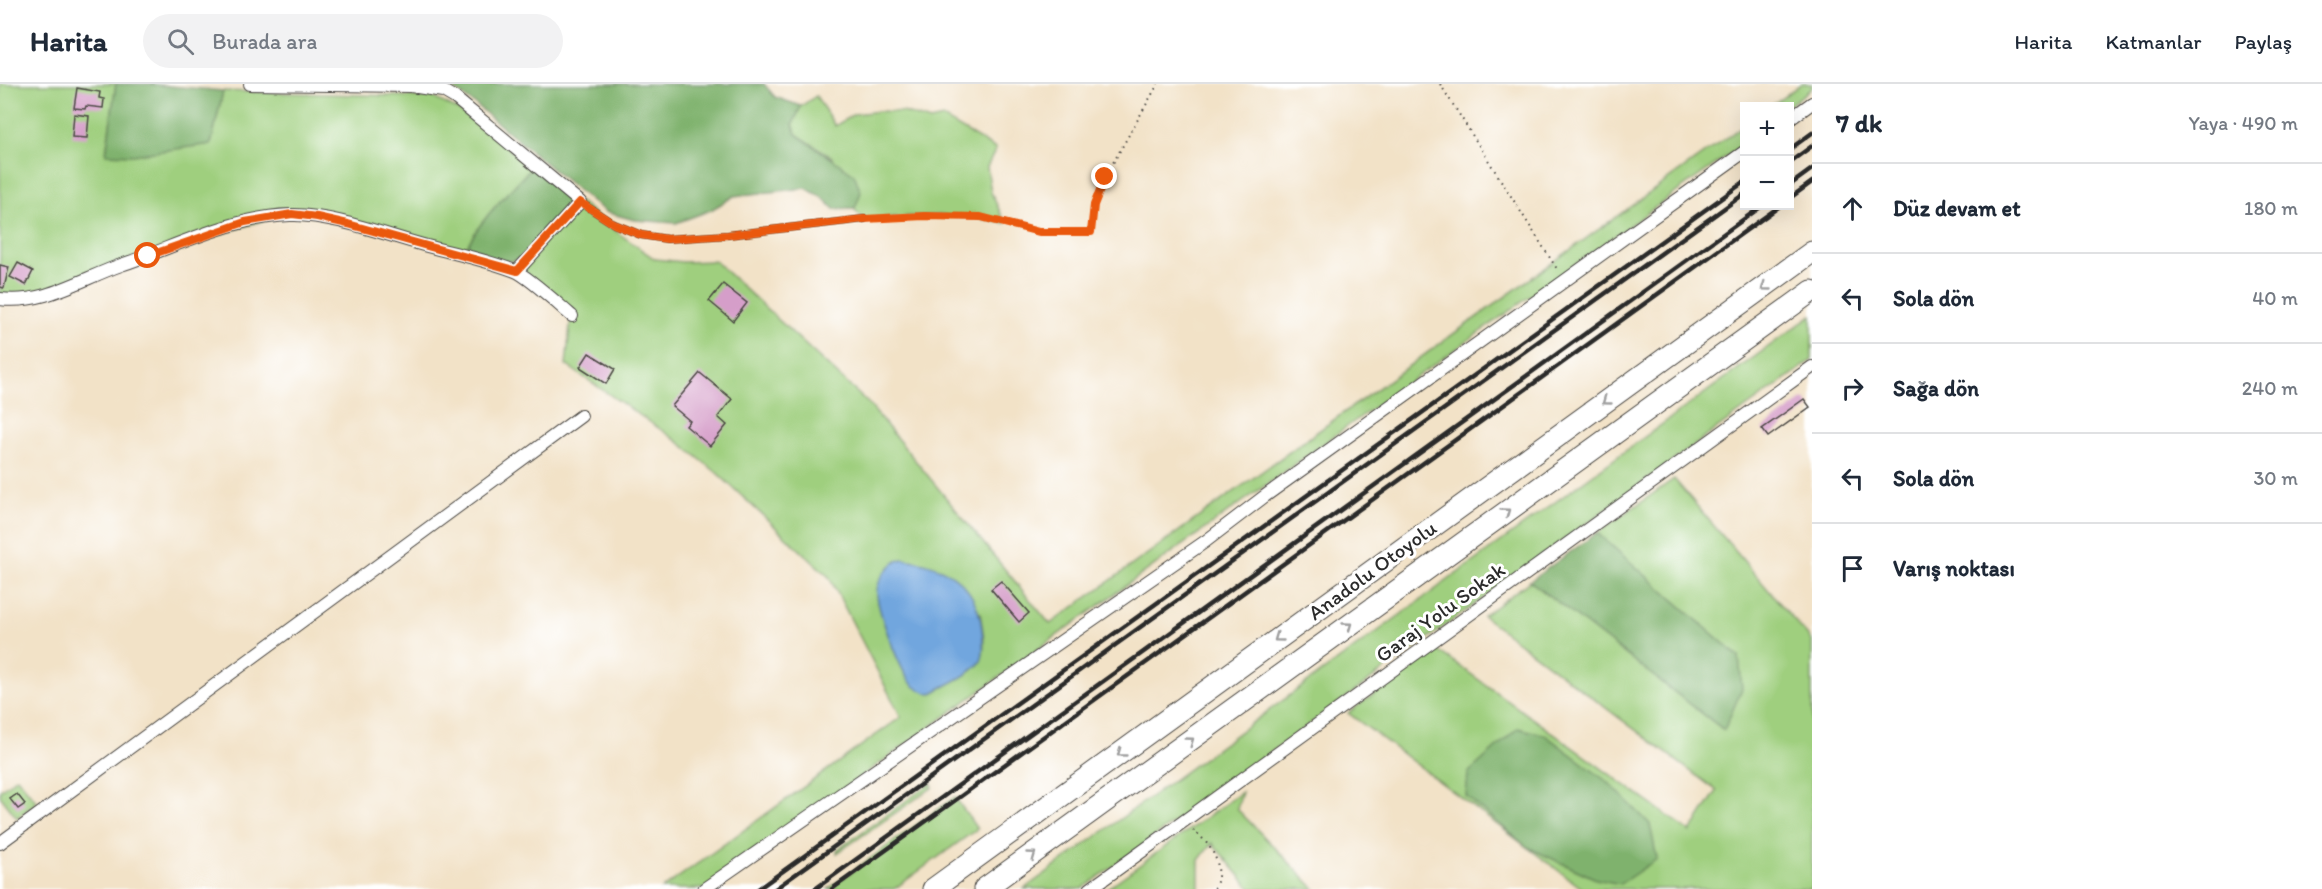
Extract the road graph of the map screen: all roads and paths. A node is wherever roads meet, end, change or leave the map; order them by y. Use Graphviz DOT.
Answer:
graph roads {
  1 [pos="250,84"];
  2 [pos="1158,84"];
  3 [pos="1440,84"];
  4 [pos="1812,103"];
  5 [pos="1794,116"];
  6 [pos="1740,155"];
  7 [pos="580,202"];
  8 [pos="864,219"];
  9 [pos="1812,252"];
  10 [pos="1553,262"];
  11 [pos="517,271"];
  12 [pos="1812,291"];
  13 [pos="0,299"];
  14 [pos="572,316"];
  15 [pos="1812,367"];
  16 [pos="581,416"];
  17 [pos="1183,822"];
  18 [pos="0,843"];
  19 [pos="704,889"];
  20 [pos="933,889"];
  21 [pos="984,889"];
  22 [pos="1090,889"];
  23 [pos="1214,889"];
  1 -- 7 [label="street"];
  2 -- 8 [label="path"];
  3 -- 10 [label="path"];
  4 -- 5 [label="street"];
  6 -- 19 [label="street"];
  7 -- 8 [label="lane"];
  7 -- 11 [label="street"];
  9 -- 20 [label="highway, Anadolu Otoyolu, one-way"];
  11 -- 13 [label="street"];
  11 -- 14 [label="street"];
  21 -- 12 [label="highway, Anadolu Otoyolu, one-way"];
  15 -- 17 [label="street, Garaj Yolu Sokak"];
  16 -- 18 [label="street"];
  17 -- 22 [label="street, Garaj Yolu Sokak"];
  17 -- 23 [label="path"];
}
